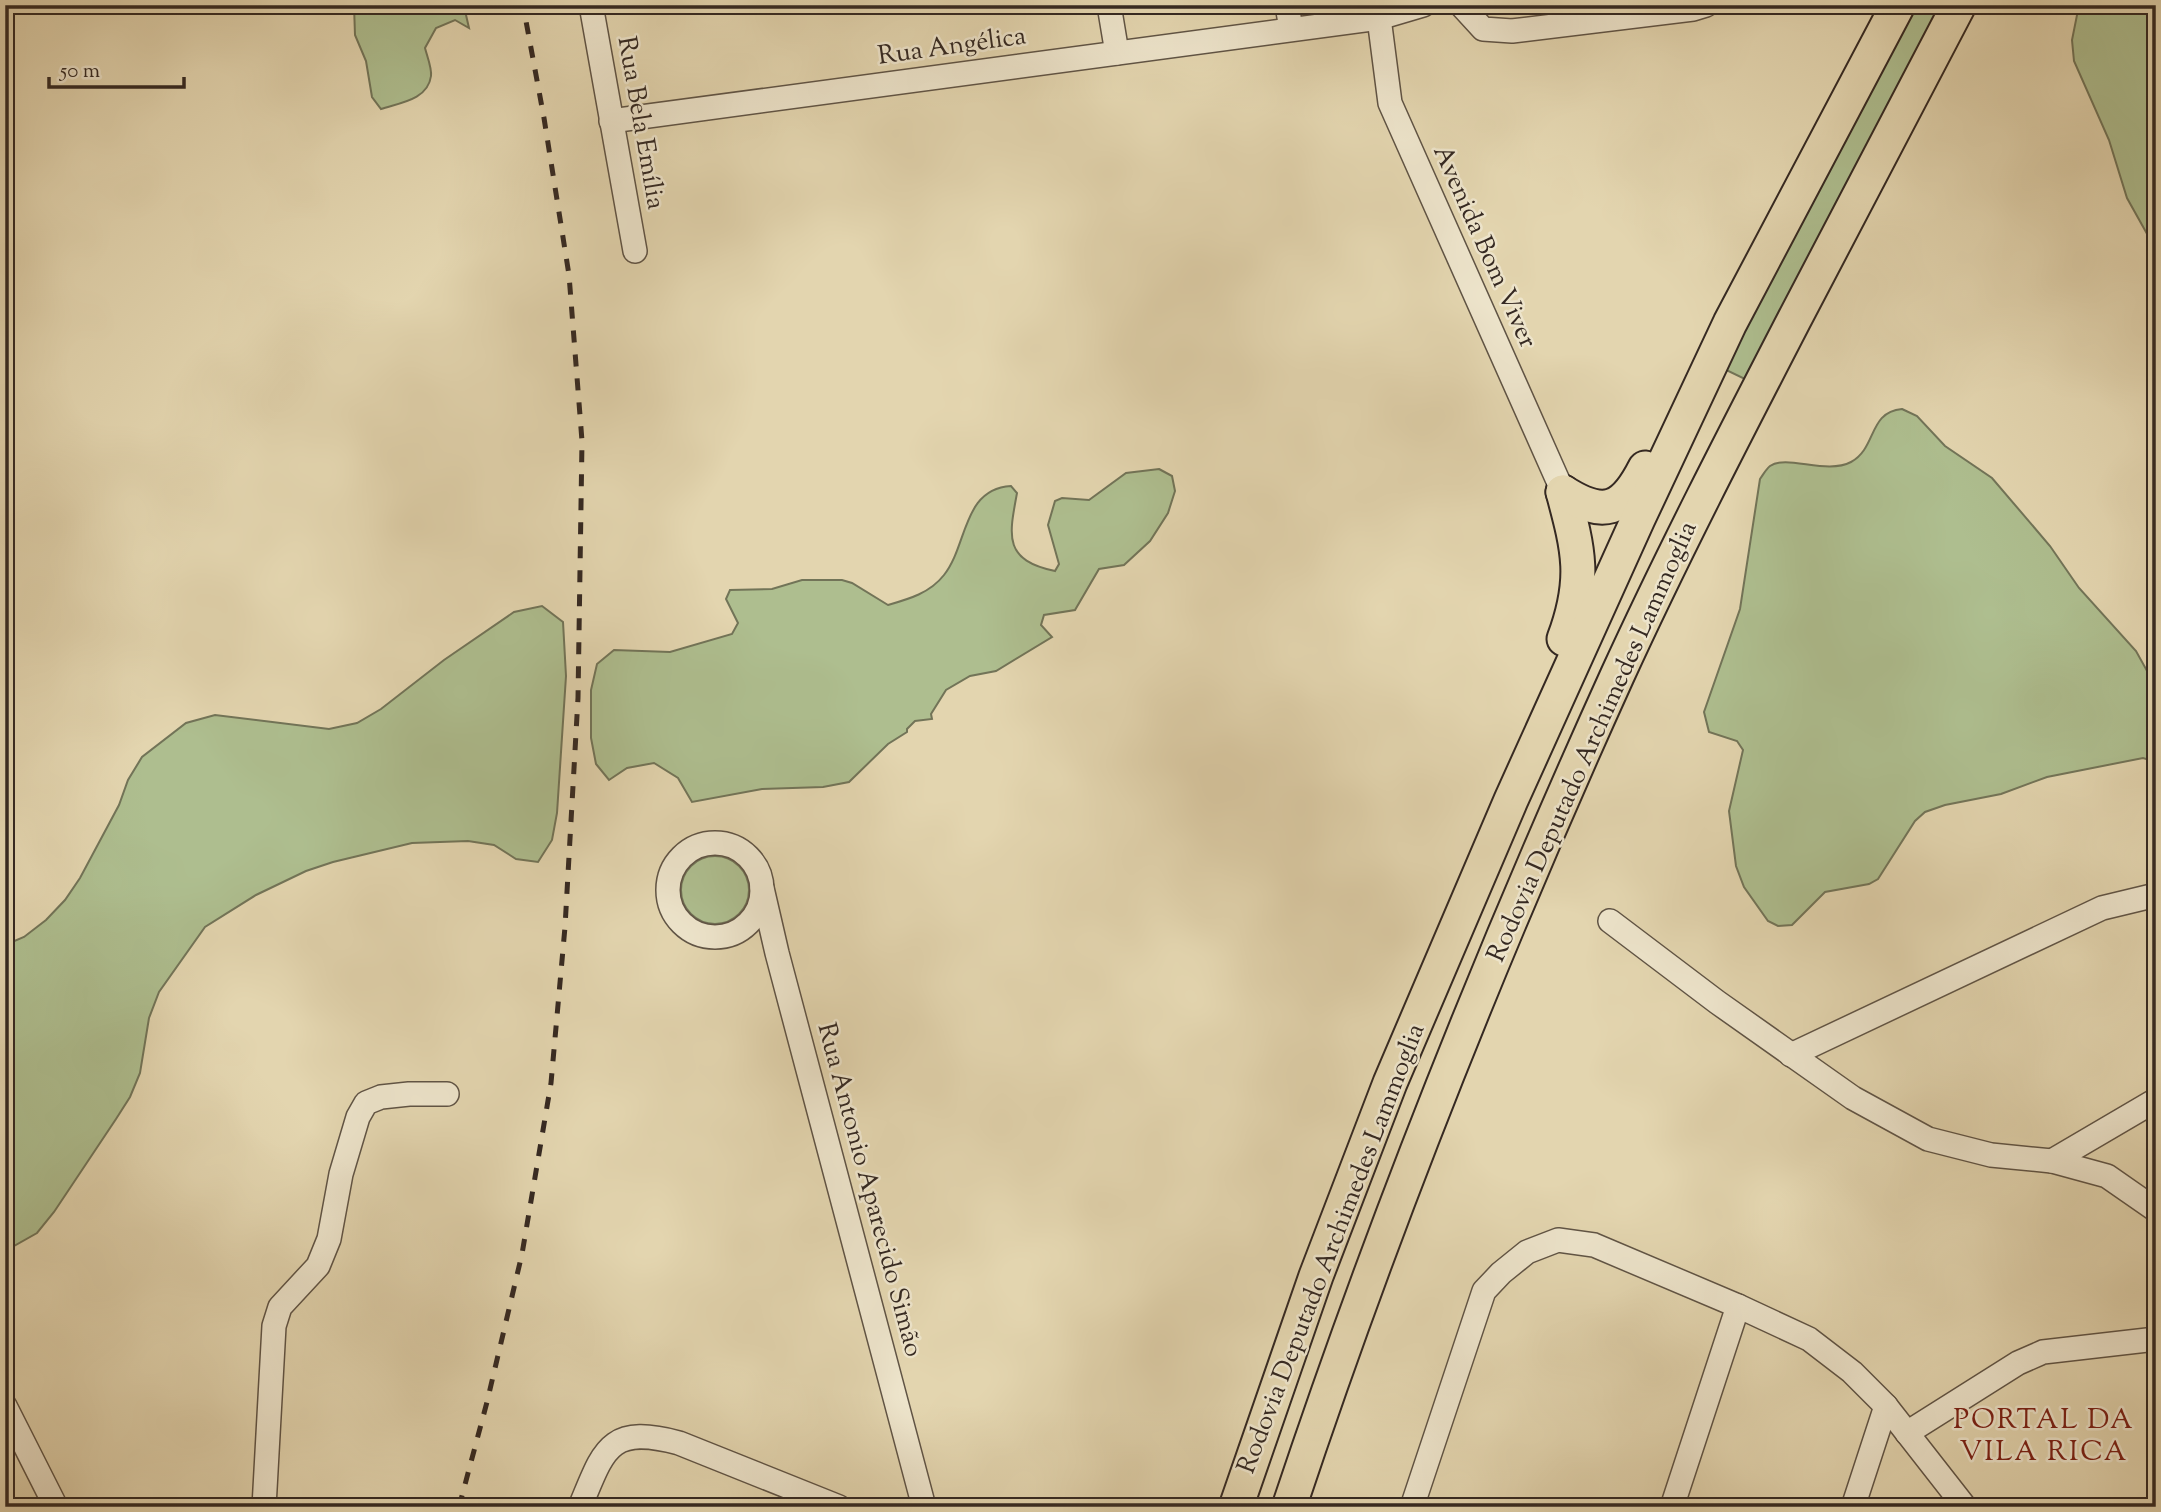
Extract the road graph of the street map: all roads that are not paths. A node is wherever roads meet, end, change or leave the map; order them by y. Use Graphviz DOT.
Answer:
graph roads {
  1 [pos="591,5"];
  2 [pos="1109,5"];
  3 [pos="1287,5"];
  4 [pos="1423,5"];
  5 [pos="1461,5"];
  6 [pos="1706,5"];
  7 [pos="1898,5"];
  8 [pos="1959,5"];
  9 [pos="1380,18"];
  10 [pos="1291,29"];
  11 [pos="1117,53"];
  12 [pos="611,121"];
  13 [pos="635,251"];
  14 [pos="1730,323"];
  15 [pos="1563,492"];
  16 [pos="1511,800"];
  17 [pos="762,888"];
  18 [pos="2156,895"];
  19 [pos="1610,921"];
  20 [pos="743,927"];
  21 [pos="777,953"];
  22 [pos="1791,1055"];
  23 [pos="447,1094"];
  24 [pos="2156,1100"];
  25 [pos="2052,1161"];
  26 [pos="2156,1210"];
  27 [pos="1738,1306"];
  28 [pos="2156,1339"];
  29 [pos="5,1406"];
  30 [pos="1886,1406"];
  31 [pos="1907,1433"];
  32 [pos="56,1507"];
  33 [pos="264,1507"];
  34 [pos="580,1507"];
  35 [pos="839,1507"];
  36 [pos="924,1507"];
  37 [pos="1236,1507"];
  38 [pos="1289,1507"];
  39 [pos="1412,1507"];
  40 [pos="1672,1507"];
  41 [pos="1853,1507"];
  42 [pos="1965,1507"];
  1 -- 12 [label="street, Rua Bela Emília"];
  2 -- 11 [label="street"];
  3 -- 10 [label="street"];
  4 -- 9 [label="street, Rua Angélica"];
  5 -- 6 [label="street"];
  7 -- 14 [label="highway, Rodovia Deputado Archimedes Lammoglia"];
  8 -- 38 [label="highway, Rodovia Deputado Archimedes Lammoglia"];
  9 -- 10 [label="street, Rua Angélica"];
  9 -- 15 [label="street, Avenida Bom Viver"];
  10 -- 11 [label="street, Rua Angélica"];
  11 -- 12 [label="street, Rua Angélica"];
  12 -- 13 [label="street, Rua Bela Emília"];
  14 -- 15 [label="highway"];
  14 -- 16 [label="highway, Rodovia Deputado Archimedes Lammoglia"];
  15 -- 16 [label="highway"];
  16 -- 37 [label="highway, Rodovia Deputado Archimedes Lammoglia"];
  17 -- 20 [label="street"];
  17 -- 20 [label="street, Rua Antonio Aparecido Simão"];
  17 -- 21 [label="street, Rua Antonio Aparecido Simão"];
  18 -- 22 [label="street"];
  19 -- 22 [label="street"];
  20 -- 21 [label="street"];
  21 -- 36 [label="street, Rua Antonio Aparecido Simão"];
  22 -- 25 [label="street"];
  23 -- 33 [label="street"];
  24 -- 25 [label="street"];
  25 -- 26 [label="street"];
  27 -- 30 [label="street"];
  27 -- 39 [label="street"];
  27 -- 40 [label="street"];
  28 -- 31 [label="street"];
  29 -- 32 [label="street"];
  30 -- 31 [label="street"];
  30 -- 41 [label="street"];
  31 -- 42 [label="street"];
  34 -- 35 [label="street"];
}
